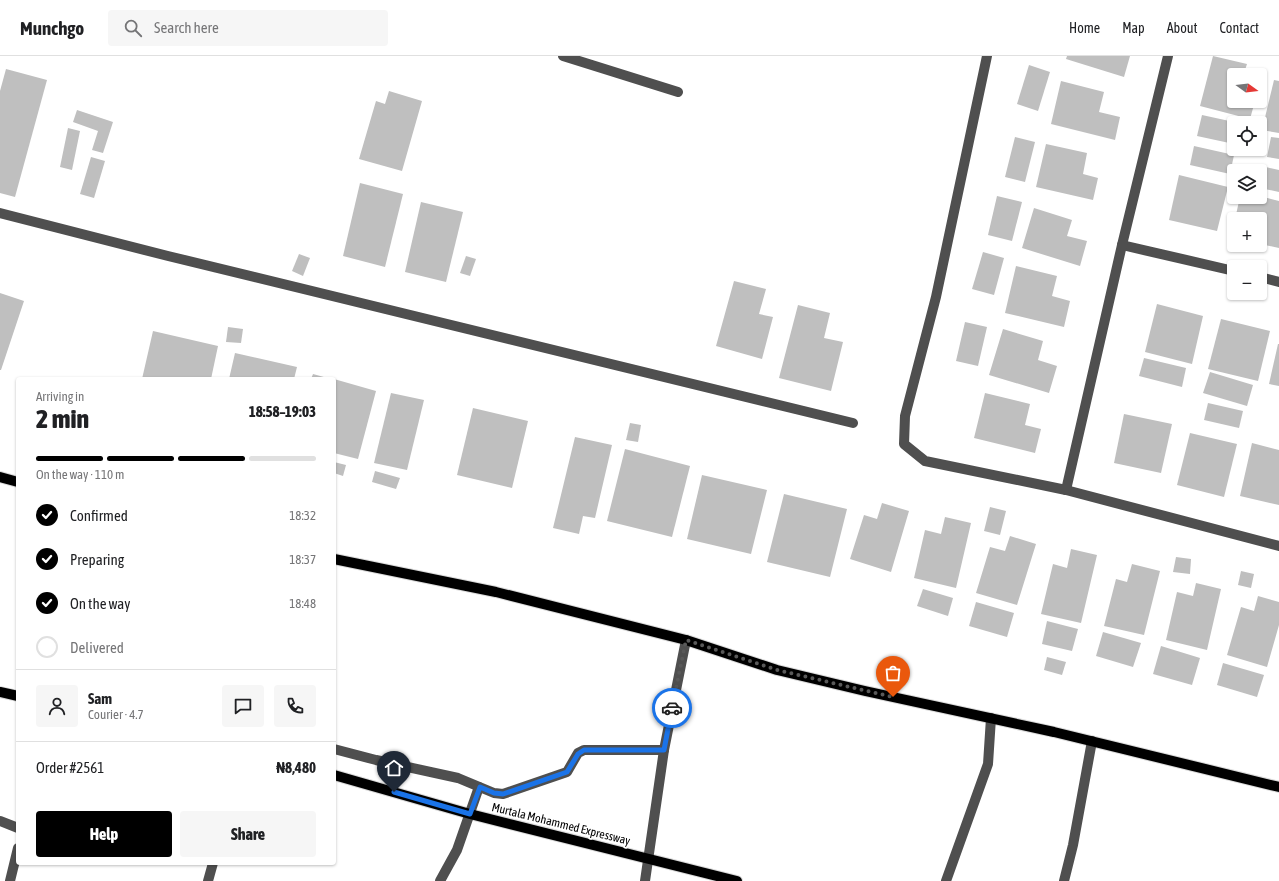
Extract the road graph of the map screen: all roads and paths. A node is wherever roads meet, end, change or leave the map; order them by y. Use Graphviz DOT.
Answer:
graph roads {
  1 [pos="563,56"];
  2 [pos="987,56"];
  3 [pos="1168,56"];
  4 [pos="583,59"];
  5 [pos="678,92"];
  6 [pos="0,213"];
  7 [pos="1122,245"];
  8 [pos="1227,269"];
  9 [pos="1267,279"];
  10 [pos="1279,282"];
  11 [pos="853,423"];
  12 [pos="0,477"];
  13 [pos="16,481"];
  14 [pos="1066,490"];
  15 [pos="1279,546"];
  16 [pos="336,558"];
  17 [pos="686,640"];
  18 [pos="0,692"];
  19 [pos="16,696"];
  20 [pos="990,718"];
  21 [pos="1092,741"];
  22 [pos="336,750"];
  23 [pos="664,750"];
  24 [pos="336,776"];
  25 [pos="480,787"];
  26 [pos="1279,787"];
  27 [pos="470,814"];
  28 [pos="0,822"];
  29 [pos="16,827"];
  30 [pos="16,856"];
  31 [pos="649,859"];
  32 [pos="212,865"];
  33 [pos="10,881"];
  34 [pos="208,881"];
  35 [pos="440,881"];
  36 [pos="645,881"];
  37 [pos="737,881"];
  38 [pos="946,881"];
  39 [pos="1064,881"];
  1 -- 4 [label="street"];
  2 -- 14 [label="street"];
  3 -- 7 [label="street"];
  4 -- 5 [label="street"];
  6 -- 11 [label="street"];
  7 -- 8 [label="street"];
  7 -- 14 [label="street"];
  9 -- 10 [label="street"];
  12 -- 13 [label="main road"];
  14 -- 15 [label="street"];
  16 -- 17 [label="main road"];
  17 -- 20 [label="main road"];
  17 -- 23 [label="street"];
  18 -- 19 [label="main road"];
  20 -- 21 [label="main road"];
  20 -- 38 [label="street"];
  21 -- 26 [label="main road"];
  21 -- 39 [label="street"];
  22 -- 25 [label="street"];
  23 -- 25 [label="street"];
  23 -- 31 [label="street"];
  24 -- 27 [label="main road, Murtala Mohammed Expressway"];
  25 -- 27 [label="street"];
  27 -- 31 [label="main road, Murtala Mohammed Expressway"];
  27 -- 35 [label="street"];
  28 -- 29 [label="street"];
  30 -- 33 [label="street"];
  31 -- 36 [label="street"];
  31 -- 37 [label="main road, Murtala Mohammed Expressway"];
  32 -- 34 [label="street"];
}
